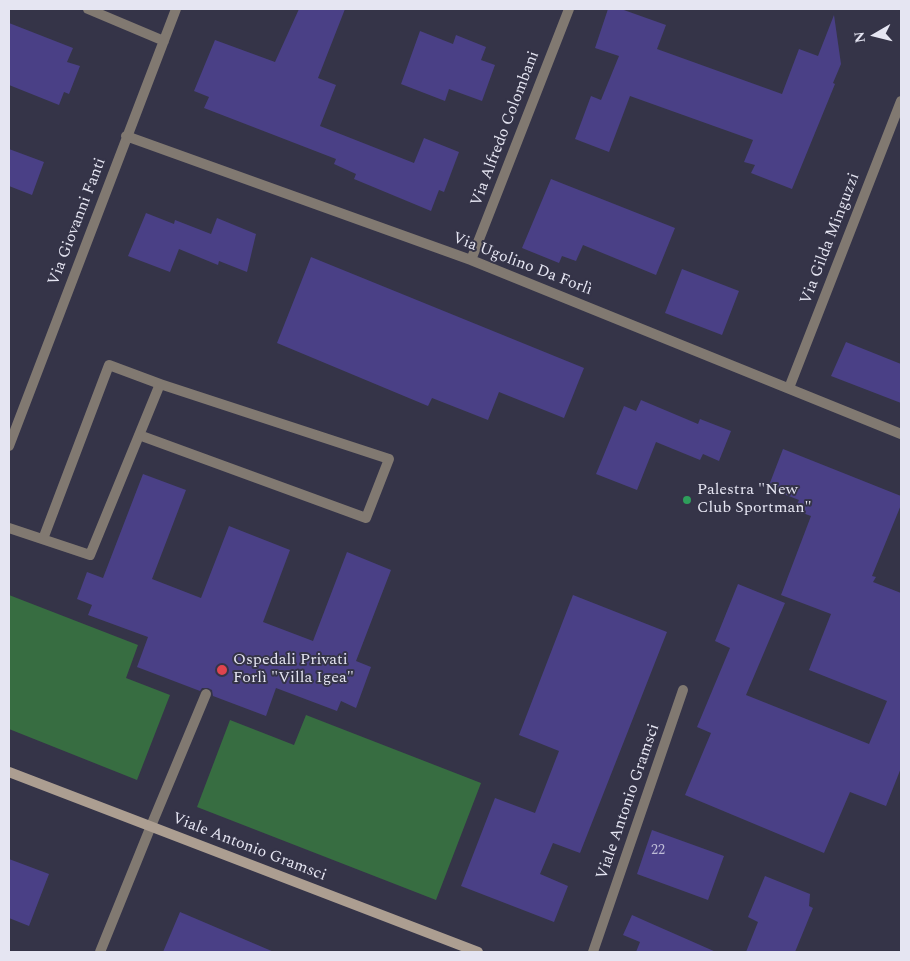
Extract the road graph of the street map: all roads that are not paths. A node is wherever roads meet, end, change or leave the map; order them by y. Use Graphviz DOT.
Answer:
graph roads {
  1 [pos="88,9"];
  2 [pos="176,9"];
  3 [pos="569,9"];
  4 [pos="164,41"];
  5 [pos="901,101"];
  6 [pos="126,136"];
  7 [pos="471,260"];
  8 [pos="160,384"];
  9 [pos="788,388"];
  10 [pos="901,434"];
  11 [pos="139,435"];
  12 [pos="9,446"];
  13 [pos="9,528"];
  14 [pos="43,539"];
  15 [pos="683,690"];
  16 [pos="206,694"];
  17 [pos="9,772"];
  18 [pos="151,826"];
  19 [pos="100,952"];
  20 [pos="478,952"];
  21 [pos="592,952"];
  1 -- 4 [label="street"];
  2 -- 4 [label="street, Via Giovanni Fanti"];
  3 -- 7 [label="street, Via Alfredo Colombani"];
  4 -- 6 [label="street, Via Giovanni Fanti"];
  5 -- 9 [label="street, Via Gilda Minguzzi"];
  6 -- 7 [label="street, Via Ugolino Da Forlì"];
  6 -- 12 [label="street, Via Giovanni Fanti"];
  7 -- 9 [label="street, Via Ugolino Da Forlì"];
  8 -- 11 [label="street"];
  8 -- 11 [label="street"];
  8 -- 14 [label="street"];
  9 -- 10 [label="street, Via Ugolino Da Forlì"];
  11 -- 14 [label="street"];
  13 -- 14 [label="street"];
  15 -- 21 [label="street, Viale Antonio Gramsci"];
  16 -- 18 [label="street"];
  17 -- 18 [label="main road, Viale Antonio Gramsci"];
  18 -- 19 [label="street"];
  18 -- 20 [label="main road, Viale Antonio Gramsci"];
}
